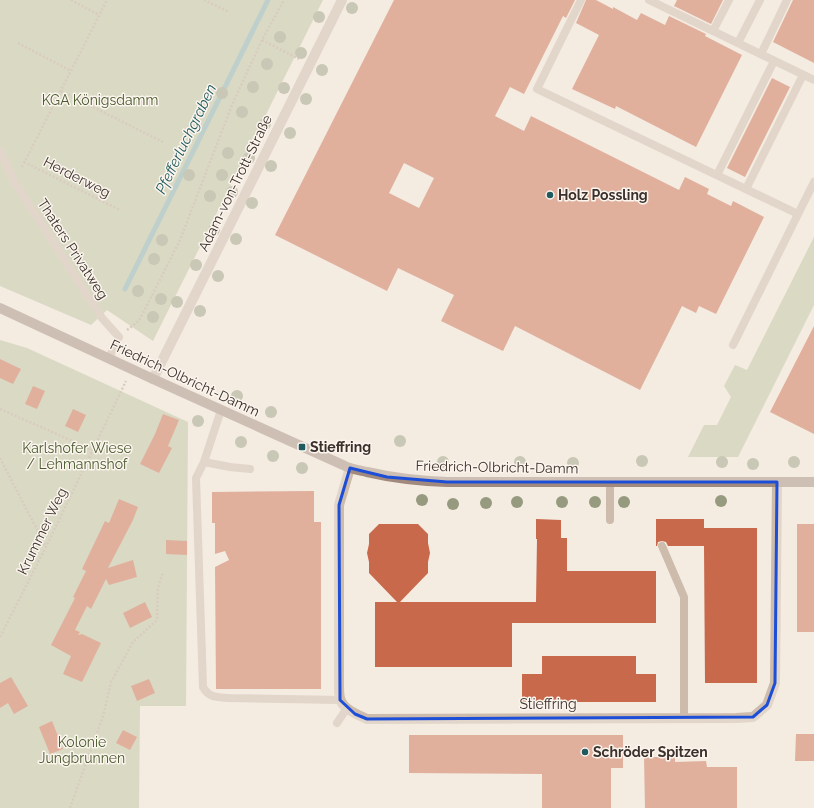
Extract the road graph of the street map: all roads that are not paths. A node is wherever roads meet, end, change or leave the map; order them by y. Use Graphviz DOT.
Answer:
graph roads {
  1 [pos="342,0"];
  2 [pos="581,0"];
  3 [pos="649,0"];
  4 [pos="729,0"];
  5 [pos="760,0"];
  6 [pos="787,0"];
  7 [pos="713,31"];
  8 [pos="738,43"];
  9 [pos="761,54"];
  10 [pos="774,61"];
  11 [pos="803,75"];
  12 [pos="814,80"];
  13 [pos="0,151"];
  14 [pos="717,175"];
  15 [pos="814,182"];
  16 [pos="746,189"];
  17 [pos="798,214"];
  18 [pos="0,308"];
  19 [pos="733,345"];
  20 [pos="109,358"];
  21 [pos="153,379"];
  22 [pos="221,410"];
  23 [pos="204,462"];
  24 [pos="350,468"];
  25 [pos="250,469"];
  26 [pos="610,482"];
  27 [pos="777,482"];
  28 [pos="814,482"];
  29 [pos="610,520"];
  30 [pos="662,546"];
  31 [pos="340,700"];
  32 [pos="347,708"];
  33 [pos="684,718"];
  34 [pos="337,723"];
  1 -- 21 [label="street, Adam-von-Trott-Straße"];
  2 -- 14 [label="lane"];
  3 -- 7 [label="lane"];
  4 -- 7 [label="lane"];
  5 -- 8 [label="lane"];
  6 -- 9 [label="lane"];
  7 -- 8 [label="lane"];
  8 -- 9 [label="lane"];
  9 -- 10 [label="lane"];
  10 -- 11 [label="lane"];
  10 -- 14 [label="lane"];
  11 -- 12 [label="lane"];
  11 -- 16 [label="lane"];
  13 -- 20 [label="lane, Thaters Privatweg"];
  14 -- 16 [label="lane"];
  15 -- 17 [label="lane"];
  16 -- 17 [label="lane"];
  17 -- 19 [label="lane"];
  18 -- 20 [label="street, Friedrich-Olbricht-Damm"];
  20 -- 21 [label="street, Friedrich-Olbricht-Damm"];
  21 -- 22 [label="street, Friedrich-Olbricht-Damm"];
  22 -- 23 [label="lane"];
  22 -- 24 [label="street, Friedrich-Olbricht-Damm"];
  23 -- 25 [label="lane"];
  23 -- 31 [label="lane"];
  24 -- 26 [label="street, Friedrich-Olbricht-Damm"];
  24 -- 31 [label="street"];
  26 -- 27 [label="street, Friedrich-Olbricht-Damm"];
  26 -- 29 [label="lane"];
  27 -- 28 [label="street, Friedrich-Olbricht-Damm"];
  27 -- 33 [label="street, Stieffring"];
  30 -- 33 [label="lane"];
  31 -- 32 [label="street, Stieffring"];
  32 -- 33 [label="street, Stieffring"];
  32 -- 34 [label="lane"];
}
